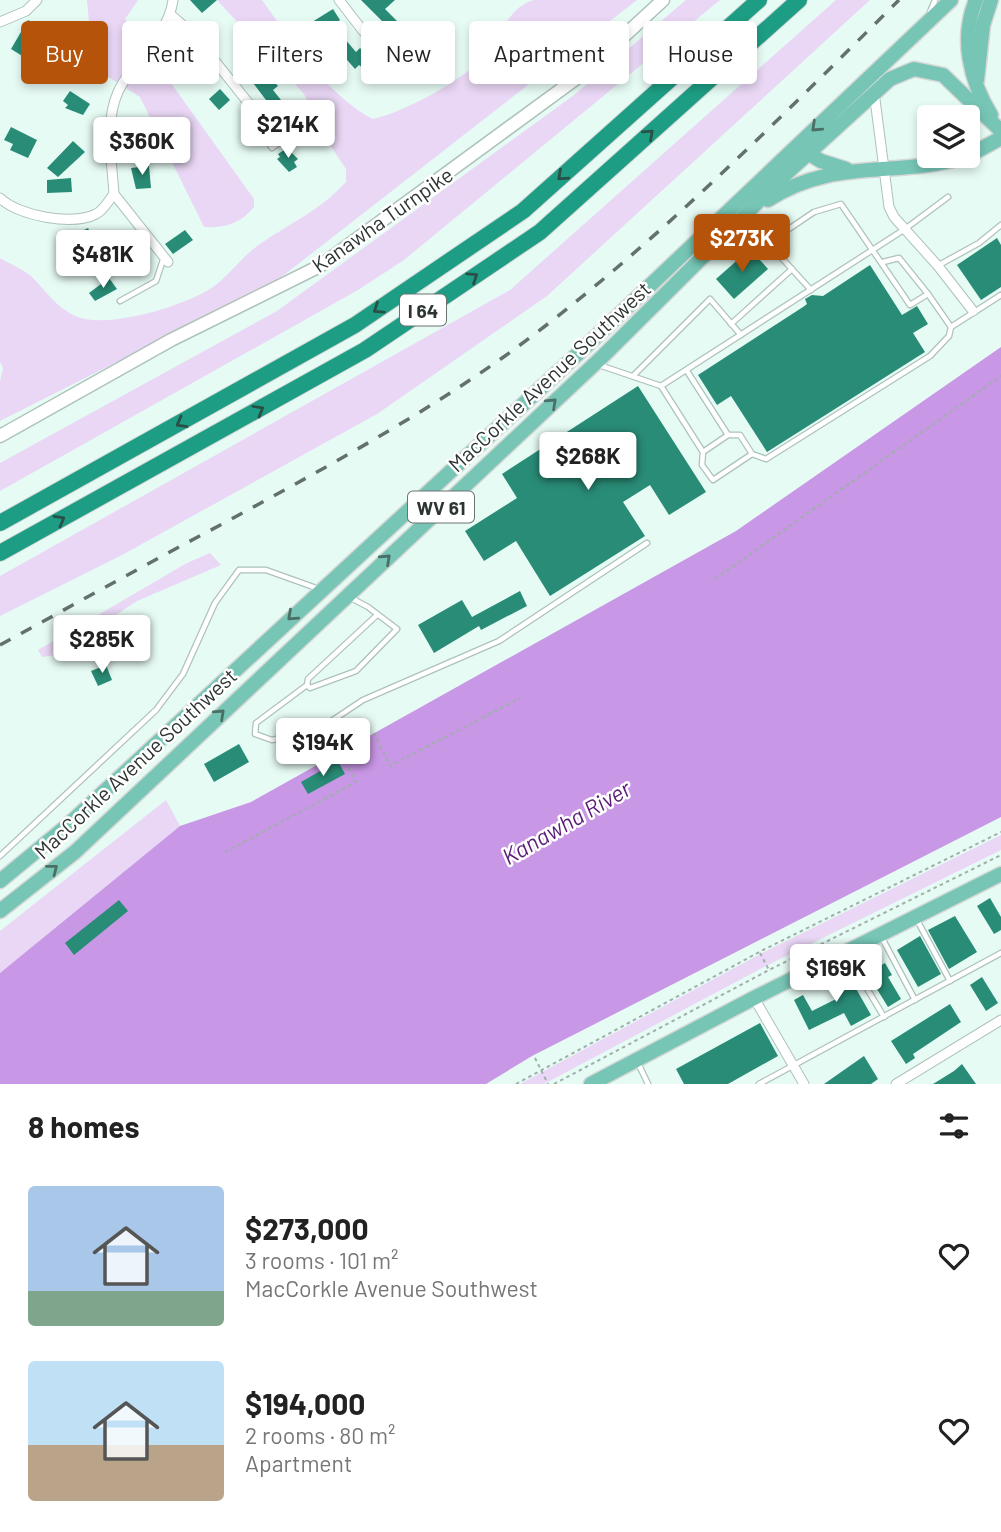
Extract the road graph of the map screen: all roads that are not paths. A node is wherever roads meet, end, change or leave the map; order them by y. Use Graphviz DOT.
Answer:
graph roads {
  1 [pos="37,0"];
  2 [pos="173,0"];
  3 [pos="340,0"];
  4 [pos="663,0"];
  5 [pos="759,0"];
  6 [pos="799,0"];
  7 [pos="935,0"];
  8 [pos="951,0"];
  9 [pos="987,1"];
  10 [pos="171,15"];
  11 [pos="0,22"];
  12 [pos="925,25"];
  13 [pos="361,28"];
  14 [pos="870,86"];
  15 [pos="973,87"];
  16 [pos="262,120"];
  17 [pos="1000,133"];
  18 [pos="282,141"];
  19 [pos="980,147"];
  20 [pos="802,150"];
  21 [pos="917,163"];
  22 [pos="883,167"];
  23 [pos="851,170"];
  24 [pos="114,194"];
  25 [pos="948,197"];
  26 [pos="0,198"];
  27 [pos="1001,225"];
  28 [pos="733,226"];
  29 [pos="905,229"];
  30 [pos="874,248"];
  31 [pos="166,259"];
  32 [pos="883,262"];
  33 [pos="938,266"];
  34 [pos="792,269"];
  35 [pos="811,290"];
  36 [pos="928,294"];
  37 [pos="1001,295"];
  38 [pos="120,301"];
  39 [pos="973,311"];
  40 [pos="731,324"];
  41 [pos="951,327"];
  42 [pos="741,335"];
  43 [pos="582,351"];
  44 [pos="595,364"];
  45 [pos="687,370"];
  46 [pos="634,376"];
  47 [pos="661,386"];
  48 [pos="728,435"];
  49 [pos="0,436"];
  50 [pos="703,452"];
  51 [pos="752,454"];
  52 [pos="0,523"];
  53 [pos="647,543"];
  54 [pos="0,553"];
  55 [pos="321,589"];
  56 [pos="346,596"];
  57 [pos="377,615"];
  58 [pos="307,685"];
  59 [pos="335,720"];
  60 [pos="340,752"];
  61 [pos="0,856"];
  62 [pos="1001,874"];
  63 [pos="0,881"];
  64 [pos="0,911"];
  65 [pos="915,916"];
  66 [pos="880,934"];
  67 [pos="845,951"];
  68 [pos="1001,953"];
  69 [pos="950,981"];
  70 [pos="754,998"];
  71 [pos="915,1000"];
  72 [pos="884,1017"];
  73 [pos="1001,1020"];
  74 [pos="636,1060"];
  75 [pos="793,1065"];
  76 [pos="591,1084"];
  77 [pos="647,1084"];
  78 [pos="759,1084"];
  79 [pos="804,1084"];
  80 [pos="896,1084"];
  1 -- 11 [label="street"];
  2 -- 10 [label="street"];
  3 -- 13 [label="street"];
  4 -- 49 [label="main road, Kanawha Turnpike"];
  5 -- 52 [label="highway, I 64, one-way"];
  54 -- 6 [label="highway, I 64, one-way"];
  7 -- 12 [label="lane"];
  8 -- 12 [label="main road"];
  9 -- 15 [label="main road"];
  10 -- 16 [label="street"];
  10 -- 24 [label="street"];
  12 -- 14 [label="main road"];
  14 -- 15 [label="main road"];
  14 -- 20 [label="main road, MacCorkle Avenue Southwest / WV 61"];
  14 -- 22 [label="street"];
  15 -- 17 [label="main road"];
  16 -- 18 [label="lane"];
  17 -- 19 [label="main road"];
  20 -- 23 [label="main road"];
  20 -- 28 [label="main road, MacCorkle Avenue Southwest / WV 61"];
  20 -- 43 [label="main road, MacCorkle Avenue Southwest / WV 61"];
  21 -- 22 [label="main road"];
  22 -- 23 [label="main road"];
  22 -- 29 [label="street"];
  23 -- 28 [label="main road"];
  24 -- 26 [label="street"];
  24 -- 31 [label="street"];
  25 -- 29 [label="lane"];
  27 -- 33 [label="lane"];
  28 -- 44 [label="main road, MacCorkle Avenue Southwest / WV 61"];
  29 -- 30 [label="lane"];
  29 -- 33 [label="street"];
  30 -- 32 [label="lane"];
  30 -- 34 [label="lane"];
  30 -- 35 [label="lane"];
  31 -- 38 [label="lane"];
  32 -- 36 [label="lane"];
  32 -- 36 [label="lane"];
  33 -- 39 [label="street"];
  34 -- 35 [label="lane"];
  34 -- 40 [label="lane"];
  35 -- 42 [label="lane"];
  36 -- 41 [label="lane"];
  37 -- 39 [label="lane"];
  39 -- 41 [label="lane"];
  40 -- 42 [label="lane"];
  40 -- 46 [label="lane"];
  41 -- 51 [label="lane"];
  42 -- 45 [label="lane"];
  43 -- 44 [label="lane"];
  43 -- 55 [label="main road, MacCorkle Avenue Southwest / WV 61"];
  44 -- 46 [label="lane"];
  56 -- 44 [label="main road, MacCorkle Avenue Southwest / WV 61, one-way"];
  45 -- 47 [label="lane"];
  45 -- 48 [label="lane"];
  46 -- 47 [label="lane"];
  47 -- 50 [label="lane"];
  48 -- 50 [label="lane"];
  48 -- 51 [label="lane"];
  50 -- 51 [label="lane"];
  53 -- 59 [label="lane"];
  55 -- 56 [label="lane"];
  55 -- 61 [label="lane"];
  55 -- 63 [label="main road, MacCorkle Avenue Southwest / WV 61, one-way"];
  56 -- 57 [label="lane"];
  64 -- 56 [label="main road, MacCorkle Avenue Southwest / WV 61, one-way"];
  57 -- 58 [label="lane"];
  57 -- 58 [label="lane"];
  58 -- 59 [label="lane"];
  59 -- 60 [label="lane"];
  62 -- 65 [label="main road"];
  65 -- 66 [label="main road"];
  65 -- 69 [label="lane"];
  66 -- 67 [label="main road"];
  66 -- 71 [label="lane"];
  67 -- 70 [label="main road"];
  67 -- 72 [label="lane"];
  68 -- 69 [label="lane"];
  69 -- 71 [label="lane"];
  70 -- 74 [label="main road"];
  70 -- 75 [label="street"];
  71 -- 72 [label="lane"];
  72 -- 75 [label="lane"];
  73 -- 80 [label="street"];
  74 -- 76 [label="main road"];
  74 -- 77 [label="lane"];
  75 -- 78 [label="lane"];
  75 -- 79 [label="street"];
}
